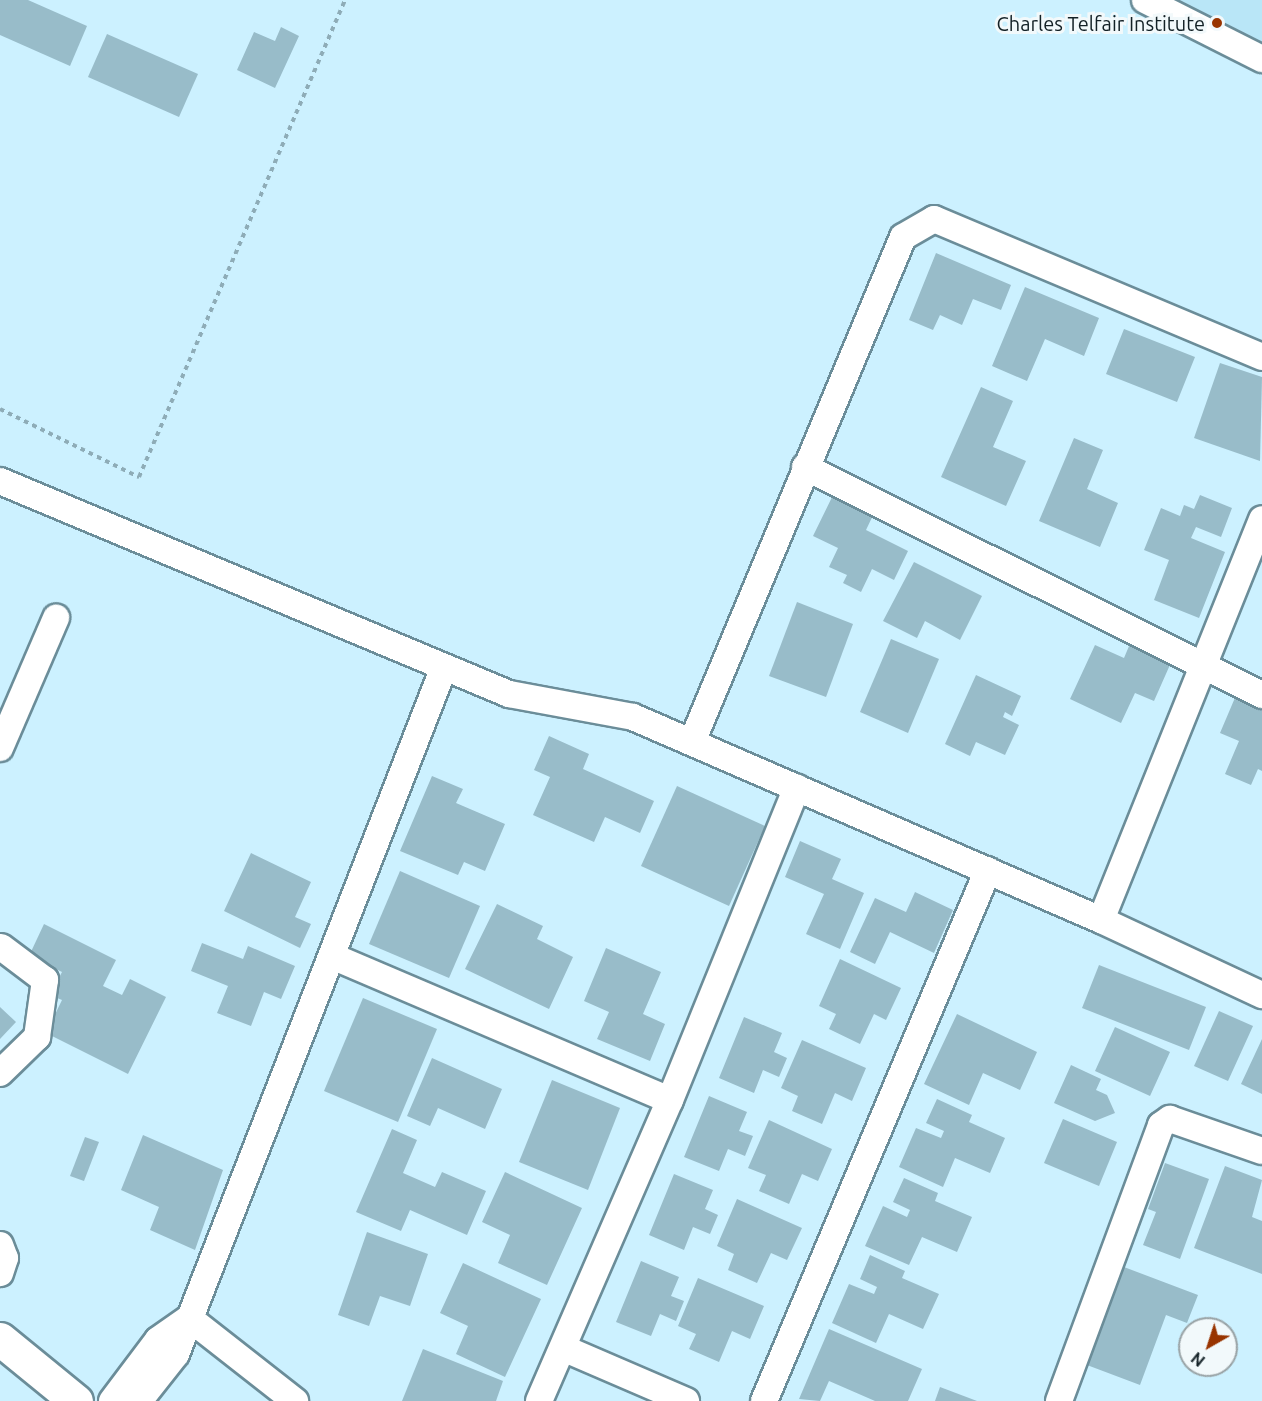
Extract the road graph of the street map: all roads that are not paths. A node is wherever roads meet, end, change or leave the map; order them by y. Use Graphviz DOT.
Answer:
graph roads {
  1 [pos="1145,0"];
  2 [pos="1262,59"];
  3 [pos="1262,357"];
  4 [pos="805,466"];
  5 [pos="0,481"];
  6 [pos="1262,519"];
  7 [pos="56,618"];
  8 [pos="1202,666"];
  9 [pos="444,667"];
  10 [pos="1262,695"];
  11 [pos="692,742"];
  12 [pos="0,748"];
  13 [pos="797,788"];
  14 [pos="988,870"];
  15 [pos="1101,920"];
  16 [pos="1,947"];
  17 [pos="334,957"];
  18 [pos="1262,995"];
  19 [pos="0,1073"];
  20 [pos="670,1100"];
  21 [pos="1262,1151"];
  22 [pos="0,1245"];
  23 [pos="0,1273"];
  24 [pos="189,1318"];
  25 [pos="0,1339"];
  26 [pos="563,1348"];
  27 [pos="62,1397"];
  28 [pos="112,1401"];
  29 [pos="139,1401"];
  30 [pos="295,1401"];
  31 [pos="539,1401"];
  32 [pos="686,1401"];
  33 [pos="764,1401"];
  34 [pos="1059,1401"];
  1 -- 2 [label="street"];
  3 -- 4 [label="street"];
  4 -- 8 [label="street"];
  4 -- 11 [label="street"];
  5 -- 9 [label="street"];
  6 -- 8 [label="street"];
  7 -- 12 [label="street"];
  8 -- 10 [label="street"];
  8 -- 15 [label="street"];
  9 -- 11 [label="street"];
  9 -- 17 [label="street"];
  11 -- 13 [label="street"];
  13 -- 14 [label="street"];
  13 -- 20 [label="street"];
  14 -- 15 [label="street"];
  14 -- 33 [label="street"];
  15 -- 18 [label="street"];
  16 -- 19 [label="street"];
  17 -- 20 [label="street"];
  17 -- 24 [label="street"];
  20 -- 26 [label="street"];
  21 -- 34 [label="street"];
  22 -- 23 [label="street"];
  24 -- 28 [label="street"];
  24 -- 29 [label="street"];
  24 -- 30 [label="street"];
  25 -- 27 [label="main road"];
  26 -- 31 [label="street"];
  26 -- 32 [label="street"];
}
